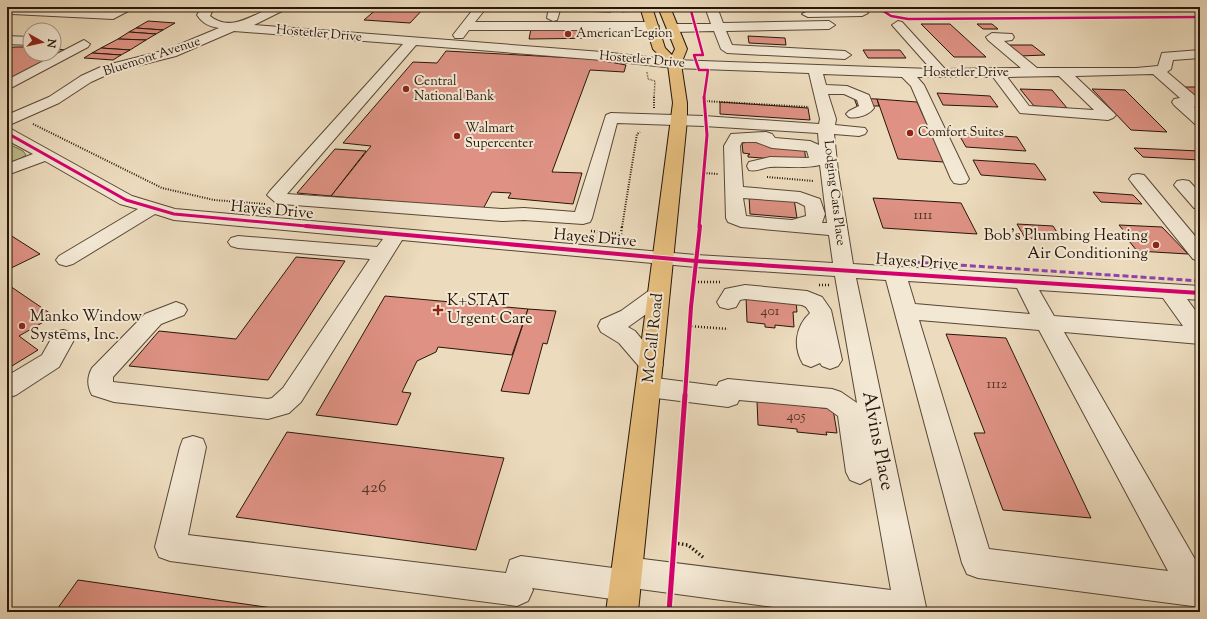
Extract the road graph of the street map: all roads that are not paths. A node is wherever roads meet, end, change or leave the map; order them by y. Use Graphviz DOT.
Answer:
graph roads {
  1 [pos="92,7"];
  2 [pos="130,7"];
  3 [pos="284,7"];
  4 [pos="480,7"];
  5 [pos="857,7"];
  6 [pos="17,9"];
  7 [pos="206,9"];
  8 [pos="657,9"];
  9 [pos="55,10"];
  10 [pos="269,10"];
  11 [pos="814,10"];
  12 [pos="77,15"];
  13 [pos="292,17"];
  14 [pos="717,20"];
  15 [pos="334,25"];
  16 [pos="898,25"];
  17 [pos="357,26"];
  18 [pos="652,26"];
  19 [pos="233,27"];
  20 [pos="516,27"];
  21 [pos="673,28"];
  22 [pos="321,35"];
  23 [pos="458,36"];
  24 [pos="1008,37"];
  25 [pos="7,40"];
  26 [pos="837,40"];
  27 [pos="22,41"];
  28 [pos="412,42"];
  29 [pos="62,43"];
  30 [pos="147,50"];
  31 [pos="504,50"];
  32 [pos="171,53"];
  33 [pos="1200,54"];
  34 [pos="816,55"];
  35 [pos="62,56"];
  36 [pos="51,62"];
  37 [pos="674,64"];
  38 [pos="1156,70"];
  39 [pos="846,71"];
  40 [pos="868,72"];
  41 [pos="1063,72"];
  42 [pos="906,73"];
  43 [pos="940,73"];
  44 [pos="997,73"];
  45 [pos="1034,73"];
  46 [pos="1049,73"];
  47 [pos="66,78"];
  48 [pos="86,79"];
  49 [pos="7,86"];
  50 [pos="804,94"];
  51 [pos="823,97"];
  52 [pos="1086,113"];
  53 [pos="854,114"];
  54 [pos="679,120"];
  55 [pos="1200,121"];
  56 [pos="8,128"];
  57 [pos="859,131"];
  58 [pos="826,136"];
  59 [pos="758,137"];
  60 [pos="46,155"];
  61 [pos="733,164"];
  62 [pos="755,166"];
  63 [pos="7,170"];
  64 [pos="829,171"];
  65 [pos="960,179"];
  66 [pos="1138,179"];
  67 [pos="1183,185"];
  68 [pos="734,189"];
  69 [pos="832,194"];
  70 [pos="1200,204"];
  71 [pos="151,209"];
  72 [pos="524,214"];
  73 [pos="793,226"];
  74 [pos="838,230"];
  75 [pos="396,234"];
  76 [pos="238,242"];
  77 [pos="513,245"];
  78 [pos="382,254"];
  79 [pos="1200,255"];
  80 [pos="663,257"];
  81 [pos="66,260"];
  82 [pos="844,270"];
  83 [pos="895,274"];
  84 [pos="1024,282"];
  85 [pos="1169,290"];
  86 [pos="1200,293"];
  87 [pos="658,294"];
  88 [pos="728,302"];
  89 [pos="176,310"];
  90 [pos="905,312"];
  91 [pos="1048,323"];
  92 [pos="1200,335"];
  93 [pos="63,338"];
  94 [pos="820,359"];
  95 [pos="649,376"];
  96 [pos="7,388"];
  97 [pos="193,447"];
  98 [pos="860,472"];
  99 [pos="625,590"];
  100 [pos="1198,591"];
  101 [pos="910,611"];
  1 -- 12 [label="street"];
  2 -- 12 [label="street"];
  3 -- 10 [label="street, Bluemont Avenue"];
  4 -- 23 [label="street"];
  5 -- 11 [label="street"];
  6 -- 9 [label="street"];
  7 -- 10 [label="street"];
  7 -- 19 [label="street, Hostetler Drive"];
  8 -- 18 [label="main road"];
  8 -- 21 [label="main road, McCall Road"];
  8 -- 21 [label="main road"];
  9 -- 12 [label="street"];
  10 -- 13 [label="street"];
  10 -- 19 [label="street, Bluemont Avenue"];
  11 -- 14 [label="street"];
  11 -- 26 [label="street"];
  14 -- 21 [label="street"];
  14 -- 26 [label="street"];
  14 -- 34 [label="street"];
  15 -- 22 [label="street"];
  16 -- 43 [label="street"];
  17 -- 23 [label="street"];
  18 -- 20 [label="street"];
  18 -- 37 [label="main road"];
  19 -- 22 [label="street, Hostetler Drive"];
  19 -- 32 [label="street, Bluemont Avenue"];
  20 -- 23 [label="street"];
  20 -- 31 [label="street"];
  21 -- 37 [label="main road, McCall Road"];
  22 -- 28 [label="street, Hostetler Drive"];
  23 -- 28 [label="street, Hostetler Drive"];
  23 -- 31 [label="street, Hostetler Drive"];
  24 -- 45 [label="street"];
  25 -- 27 [label="street"];
  26 -- 34 [label="street"];
  26 -- 39 [label="street"];
  28 -- 72 [label="street"];
  29 -- 35 [label="street"];
  30 -- 32 [label="street"];
  31 -- 37 [label="street, Hostetler Drive"];
  32 -- 48 [label="street, Bluemont Avenue"];
  33 -- 38 [label="street"];
  34 -- 37 [label="street, Hostetler Drive"];
  34 -- 39 [label="street, Hostetler Drive"];
  34 -- 51 [label="street, Lodging Cats Place"];
  36 -- 49 [label="street"];
  37 -- 54 [label="main road, McCall Road"];
  38 -- 41 [label="street, Hostetler Drive"];
  38 -- 55 [label="street"];
  39 -- 40 [label="street, Hostetler Drive"];
  40 -- 42 [label="street, Hostetler Drive"];
  40 -- 43 [label="street"];
  41 -- 46 [label="street, Hostetler Drive"];
  41 -- 52 [label="street"];
  42 -- 43 [label="street, Hostetler Drive"];
  42 -- 65 [label="street"];
  43 -- 44 [label="street, Hostetler Drive"];
  44 -- 45 [label="street, Hostetler Drive"];
  44 -- 52 [label="street"];
  45 -- 46 [label="street, Hostetler Drive"];
  46 -- 52 [label="street"];
  47 -- 48 [label="street"];
  48 -- 56 [label="street, Bluemont Avenue"];
  50 -- 51 [label="street"];
  51 -- 53 [label="street"];
  51 -- 58 [label="street, Lodging Cats Place"];
  54 -- 58 [label="street"];
  54 -- 72 [label="street"];
  54 -- 80 [label="main road, McCall Road"];
  56 -- 60 [label="street, Hayes Drive"];
  57 -- 58 [label="street"];
  58 -- 59 [label="street"];
  58 -- 64 [label="street, Lodging Cats Place"];
  59 -- 61 [label="street"];
  59 -- 62 [label="street"];
  60 -- 63 [label="street"];
  60 -- 71 [label="street, Hayes Drive"];
  61 -- 62 [label="street"];
  61 -- 68 [label="street"];
  62 -- 64 [label="street"];
  64 -- 69 [label="street, Lodging Cats Place"];
  66 -- 79 [label="street"];
  67 -- 70 [label="street"];
  68 -- 69 [label="street"];
  68 -- 73 [label="street"];
  68 -- 73 [label="street"];
  69 -- 74 [label="street, Lodging Cats Place"];
  71 -- 75 [label="street, Hayes Drive"];
  71 -- 81 [label="street"];
  72 -- 77 [label="street"];
  73 -- 74 [label="street"];
  74 -- 82 [label="street, Lodging Cats Place"];
  75 -- 77 [label="street, Hayes Drive"];
  75 -- 78 [label="street"];
  76 -- 78 [label="street"];
  77 -- 80 [label="street, Hayes Drive"];
  78 -- 89 [label="street"];
  80 -- 82 [label="street, Hayes Drive"];
  80 -- 87 [label="main road, McCall Road"];
  82 -- 83 [label="street, Hayes Drive"];
  82 -- 101 [label="street, Alvins Place"];
  83 -- 84 [label="street, Hayes Drive"];
  83 -- 90 [label="street"];
  84 -- 85 [label="street, Hayes Drive"];
  84 -- 91 [label="street"];
  85 -- 86 [label="street, Hayes Drive"];
  85 -- 92 [label="street"];
  87 -- 95 [label="main road, McCall Road"];
  87 -- 95 [label="street"];
  88 -- 94 [label="street"];
  90 -- 91 [label="street"];
  90 -- 100 [label="street"];
  91 -- 92 [label="street"];
  91 -- 100 [label="street"];
  93 -- 96 [label="street"];
  95 -- 98 [label="street"];
  95 -- 99 [label="main road, McCall Road"];
  97 -- 99 [label="street"];
  99 -- 101 [label="street"];
}
